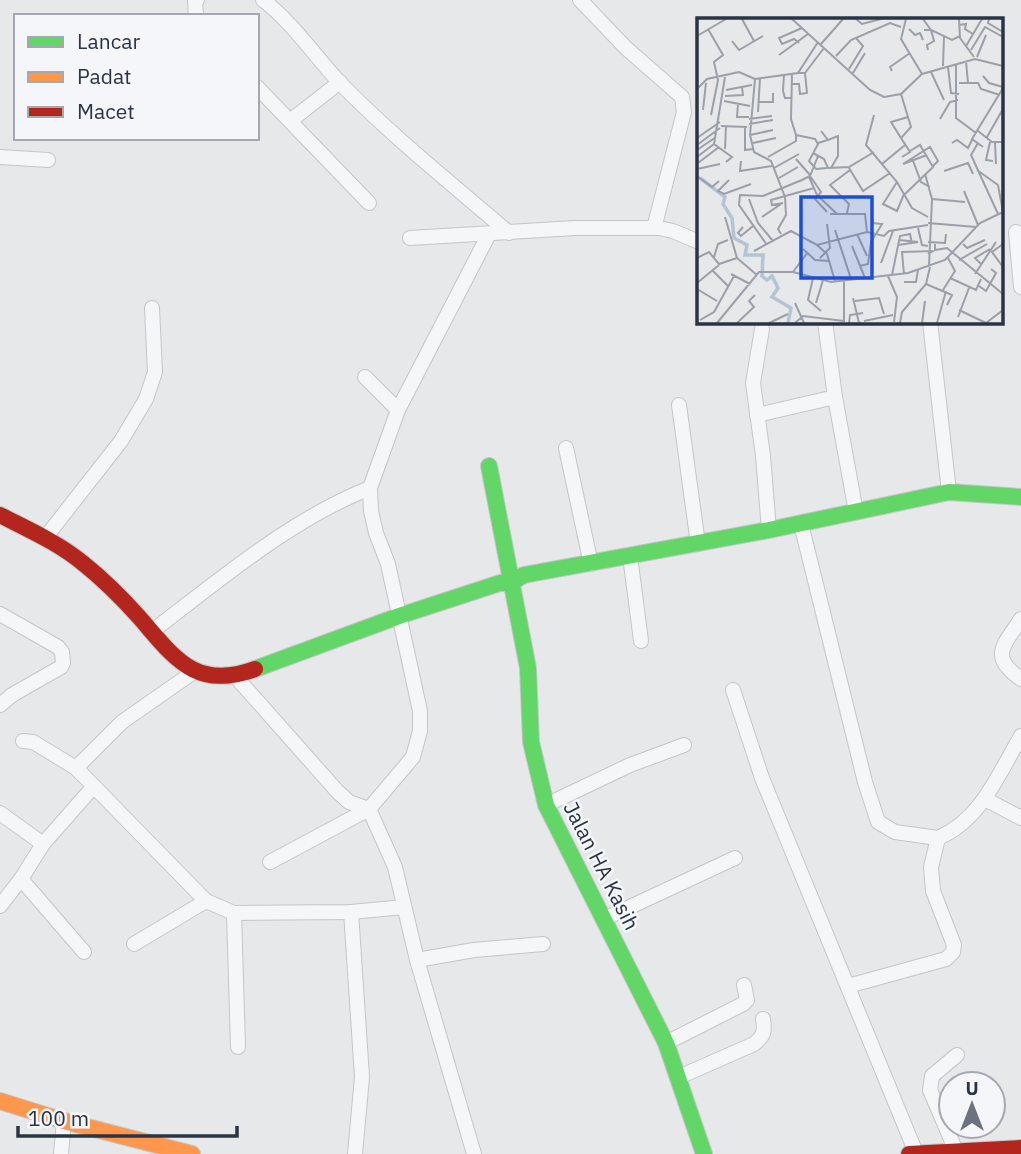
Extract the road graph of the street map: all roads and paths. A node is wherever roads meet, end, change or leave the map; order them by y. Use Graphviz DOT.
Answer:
graph roads {
  1 [pos="263,0"];
  2 [pos="580,0"];
  3 [pos="340,82"];
  4 [pos="259,89"];
  5 [pos="290,121"];
  6 [pos="0,157"];
  7 [pos="48,160"];
  8 [pos="369,203"];
  9 [pos="654,228"];
  10 [pos="509,233"];
  11 [pos="1013,233"];
  12 [pos="489,234"];
  13 [pos="410,238"];
  14 [pos="697,241"];
  15 [pos="1021,287"];
  16 [pos="152,308"];
  17 [pos="825,324"];
  18 [pos="930,324"];
  19 [pos="762,329"];
  20 [pos="365,377"];
  21 [pos="835,397"];
  22 [pos="679,405"];
  23 [pos="398,410"];
  24 [pos="757,415"];
  25 [pos="566,448"];
  26 [pos="489,466"];
  27 [pos="370,488"];
  28 [pos="949,492"];
  29 [pos="1021,497"];
  30 [pos="856,512"];
  31 [pos="0,515"];
  32 [pos="801,524"];
  33 [pos="769,530"];
  34 [pos="45,538"];
  35 [pos="698,544"];
  36 [pos="630,556"];
  37 [pos="591,564"];
  38 [pos="510,583"];
  39 [pos="0,614"];
  40 [pos="398,616"];
  41 [pos="1021,619"];
  42 [pos="151,632"];
  43 [pos="640,641"];
  44 [pos="195,671"];
  45 [pos="234,676"];
  46 [pos="1021,679"];
  47 [pos="733,690"];
  48 [pos="4,696"];
  49 [pos="1021,736"];
  50 [pos="23,741"];
  51 [pos="684,745"];
  52 [pos="76,768"];
  53 [pos="94,786"];
  54 [pos="985,799"];
  55 [pos="546,804"];
  56 [pos="369,809"];
  57 [pos="0,813"];
  58 [pos="1021,818"];
  59 [pos="939,838"];
  60 [pos="43,844"];
  61 [pos="735,858"];
  62 [pos="270,862"];
  63 [pos="21,879"];
  64 [pos="206,901"];
  65 [pos="0,906"];
  66 [pos="404,907"];
  67 [pos="351,912"];
  68 [pos="234,913"];
  69 [pos="604,919"];
  70 [pos="134,944"];
  71 [pos="543,944"];
  72 [pos="84,953"];
  73 [pos="417,960"];
  74 [pos="744,985"];
  75 [pos="848,986"];
  76 [pos="763,1019"];
  77 [pos="666,1043"];
  78 [pos="238,1047"];
  79 [pos="957,1055"];
  80 [pos="679,1077"];
  81 [pos="0,1101"];
  82 [pos="64,1121"];
  83 [pos="1021,1148"];
  84 [pos="166,1151"];
  85 [pos="956,1151"];
  86 [pos="916,1153"];
  87 [pos="61,1154"];
  88 [pos="192,1154"];
  89 [pos="355,1154"];
  90 [pos="474,1154"];
  91 [pos="704,1154"];
  92 [pos="909,1154"];
  1 -- 3 [label="street"];
  2 -- 9 [label="street"];
  3 -- 5 [label="street"];
  3 -- 10 [label="street"];
  4 -- 5 [label="street"];
  5 -- 8 [label="street"];
  6 -- 7 [label="street"];
  9 -- 10 [label="street"];
  9 -- 14 [label="street"];
  10 -- 12 [label="street"];
  11 -- 15 [label="street"];
  12 -- 13 [label="street"];
  12 -- 23 [label="street"];
  16 -- 34 [label="street"];
  17 -- 21 [label="street"];
  18 -- 28 [label="street"];
  19 -- 24 [label="street"];
  20 -- 23 [label="street"];
  21 -- 24 [label="street"];
  21 -- 30 [label="street"];
  22 -- 35 [label="street"];
  23 -- 27 [label="street"];
  24 -- 33 [label="street"];
  25 -- 37 [label="street"];
  26 -- 38 [label="street, Jalan HA Kasih"];
  27 -- 40 [label="street"];
  27 -- 42 [label="street"];
  28 -- 29 [label="street"];
  28 -- 30 [label="street"];
  30 -- 32 [label="street"];
  31 -- 34 [label="street"];
  32 -- 33 [label="street"];
  32 -- 59 [label="street"];
  33 -- 35 [label="street"];
  34 -- 42 [label="street"];
  35 -- 36 [label="street"];
  36 -- 37 [label="street"];
  36 -- 43 [label="street"];
  37 -- 38 [label="street"];
  38 -- 40 [label="street"];
  38 -- 55 [label="street, Jalan HA Kasih"];
  39 -- 48 [label="street"];
  40 -- 45 [label="street"];
  40 -- 56 [label="street"];
  41 -- 46 [label="street"];
  42 -- 44 [label="street"];
  44 -- 45 [label="street"];
  44 -- 52 [label="street"];
  45 -- 56 [label="street"];
  47 -- 75 [label="street"];
  49 -- 54 [label="street"];
  50 -- 52 [label="street"];
  51 -- 55 [label="street"];
  52 -- 53 [label="street"];
  53 -- 60 [label="street"];
  53 -- 64 [label="street"];
  54 -- 58 [label="street"];
  54 -- 59 [label="street"];
  55 -- 69 [label="street, Jalan HA Kasih"];
  56 -- 62 [label="street"];
  56 -- 66 [label="street"];
  57 -- 60 [label="street"];
  59 -- 75 [label="street"];
  60 -- 63 [label="street"];
  61 -- 69 [label="street"];
  63 -- 65 [label="street"];
  63 -- 72 [label="street"];
  64 -- 68 [label="street"];
  64 -- 70 [label="street"];
  66 -- 67 [label="street"];
  66 -- 73 [label="street"];
  67 -- 68 [label="street"];
  67 -- 89 [label="street"];
  68 -- 78 [label="street"];
  69 -- 77 [label="street, Jalan HA Kasih"];
  71 -- 73 [label="street"];
  73 -- 90 [label="street"];
  74 -- 77 [label="street"];
  75 -- 86 [label="street"];
  76 -- 80 [label="street"];
  77 -- 80 [label="street, Jalan HA Kasih"];
  79 -- 85 [label="street"];
  80 -- 91 [label="street, Jalan HA Kasih"];
  81 -- 82 [label="street"];
  82 -- 84 [label="street"];
  82 -- 87 [label="street"];
  83 -- 85 [label="street"];
  84 -- 88 [label="street"];
  85 -- 86 [label="street"];
  86 -- 92 [label="street"];
}
